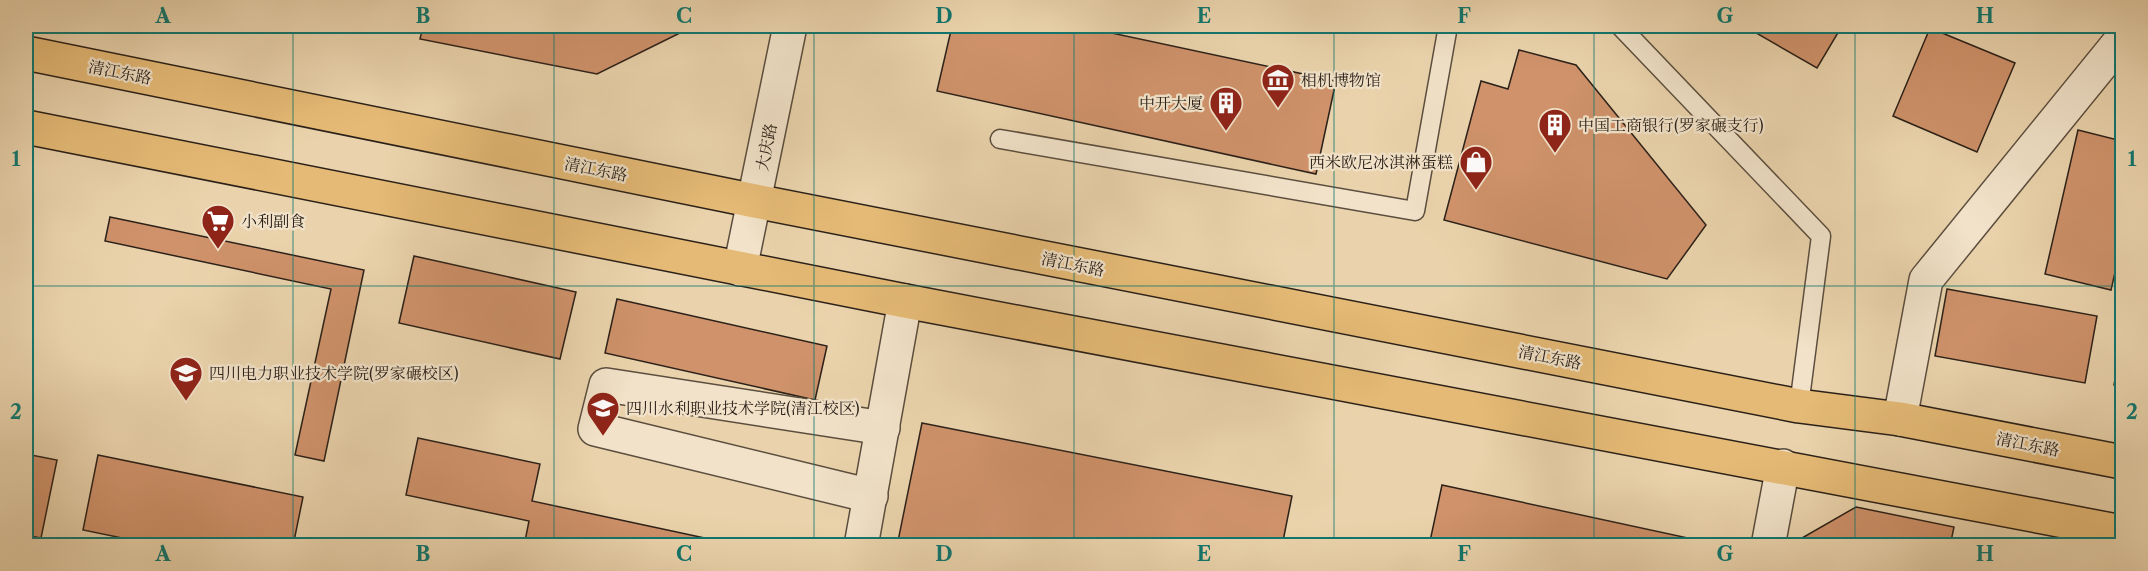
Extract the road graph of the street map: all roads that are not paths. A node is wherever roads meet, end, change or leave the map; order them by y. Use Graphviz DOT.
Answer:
graph roads {
  1 [pos="790,26"];
  2 [pos="1448,26"];
  3 [pos="1620,26"];
  4 [pos="2122,39"];
  5 [pos="26,53"];
  6 [pos="26,127"];
  7 [pos="1000,139"];
  8 [pos="755,201"];
  9 [pos="740,269"];
  10 [pos="905,301"];
  11 [pos="1799,406"];
  12 [pos="1900,419"];
  13 [pos="883,428"];
  14 [pos="2122,462"];
  15 [pos="1783,466"];
  16 [pos="870,496"];
  17 [pos="2122,532"];
  18 [pos="861,546"];
  19 [pos="1768,546"];
  1 -- 8 [label="street, 大庆路"];
  2 -- 7 [label="lane"];
  3 -- 11 [label="lane"];
  4 -- 12 [label="street"];
  5 -- 8 [label="main road, 清江东路"];
  6 -- 9 [label="main road"];
  8 -- 9 [label="street, 大庆路"];
  8 -- 11 [label="main road, 清江东路"];
  9 -- 10 [label="main road"];
  10 -- 13 [label="street"];
  10 -- 15 [label="main road"];
  11 -- 12 [label="main road, 清江东路"];
  12 -- 14 [label="main road, 清江东路"];
  13 -- 16 [label="street"];
  13 -- 16 [label="street"];
  15 -- 17 [label="main road"];
  15 -- 19 [label="street"];
  16 -- 18 [label="street"];
}
